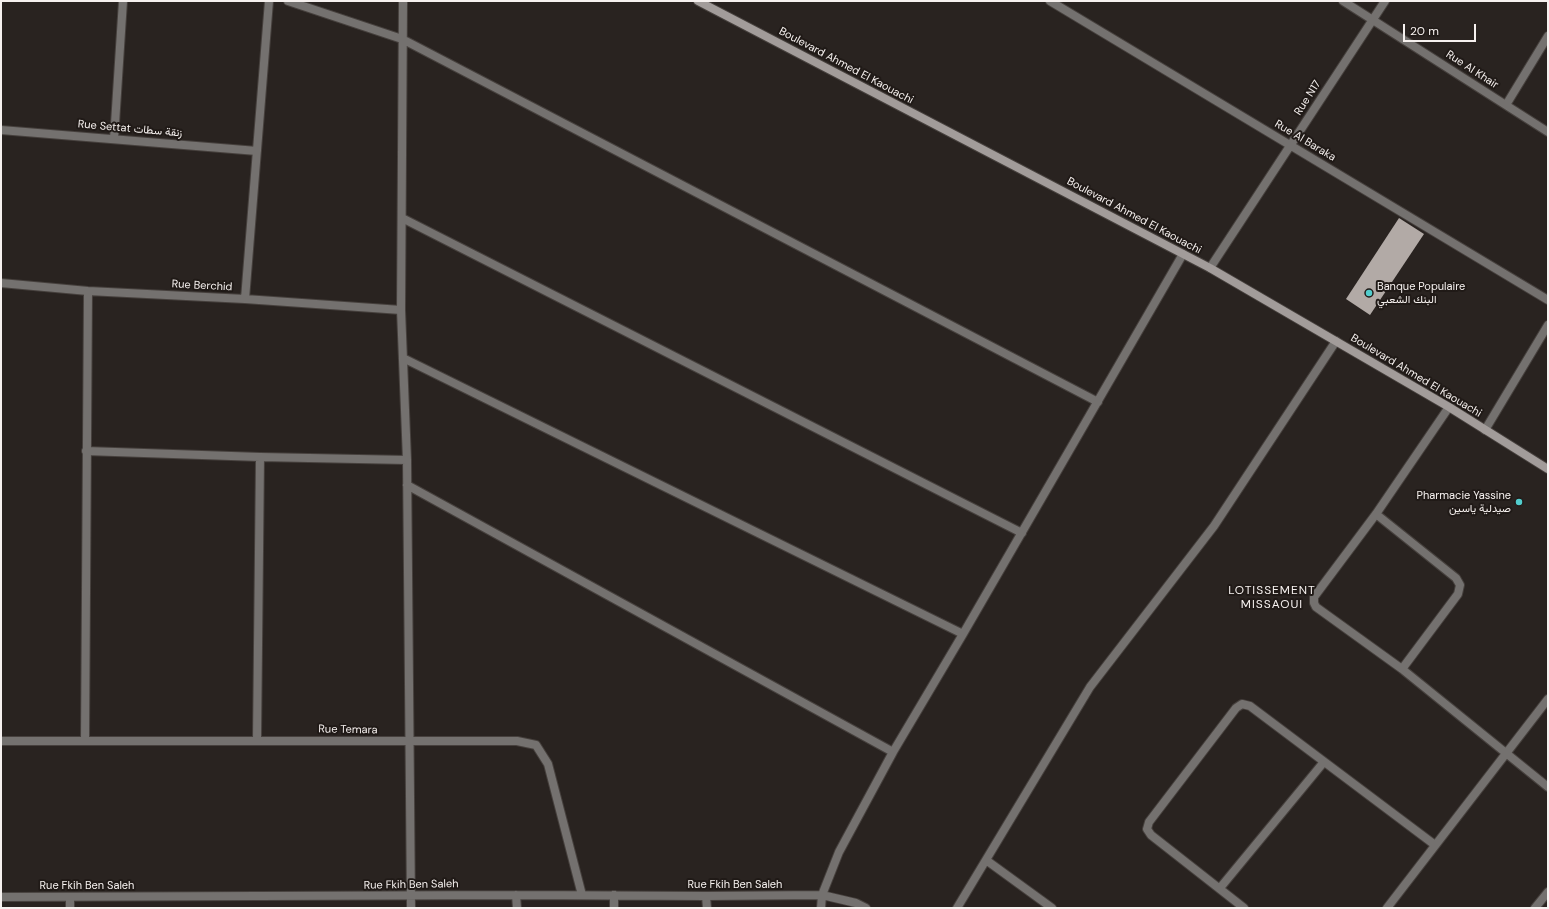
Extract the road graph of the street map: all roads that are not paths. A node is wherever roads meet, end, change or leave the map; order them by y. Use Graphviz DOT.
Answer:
graph roads {
  1 [pos="123,1"];
  2 [pos="269,1"];
  3 [pos="288,1"];
  4 [pos="402,1"];
  5 [pos="698,1"];
  6 [pos="1050,1"];
  7 [pos="1343,1"];
  8 [pos="1385,1"];
  9 [pos="1373,20"];
  10 [pos="1548,36"];
  11 [pos="402,39"];
  12 [pos="1506,105"];
  13 [pos="1,130"];
  14 [pos="1548,132"];
  15 [pos="114,139"];
  16 [pos="1291,145"];
  17 [pos="257,151"];
  18 [pos="402,218"];
  19 [pos="1183,254"];
  20 [pos="1210,268"];
  21 [pos="1,283"];
  22 [pos="88,291"];
  23 [pos="245,299"];
  24 [pos="1548,300"];
  25 [pos="401,310"];
  26 [pos="1548,325"];
  27 [pos="1336,341"];
  28 [pos="403,358"];
  29 [pos="1098,402"];
  30 [pos="1449,407"];
  31 [pos="1486,430"];
  32 [pos="86,451"];
  33 [pos="260,457"];
  34 [pos="407,460"];
  35 [pos="1548,469"];
  36 [pos="407,485"];
  37 [pos="1376,514"];
  38 [pos="1022,533"];
  39 [pos="963,634"];
  40 [pos="1402,669"];
  41 [pos="1548,699"];
  42 [pos="257,740"];
  43 [pos="1,741"];
  44 [pos="85,741"];
  45 [pos="410,742"];
  46 [pos="893,752"];
  47 [pos="1506,754"];
  48 [pos="1323,763"];
  49 [pos="1548,787"];
  50 [pos="1435,845"];
  51 [pos="986,860"];
  52 [pos="1220,888"];
  53 [pos="1548,892"];
  54 [pos="516,894"];
  55 [pos="582,895"];
  56 [pos="614,895"];
  57 [pos="822,895"];
  58 [pos="411,896"];
  59 [pos="706,896"];
  60 [pos="70,897"];
  61 [pos="1,898"];
  62 [pos="70,908"];
  63 [pos="411,908"];
  64 [pos="517,908"];
  65 [pos="614,908"];
  66 [pos="707,908"];
  67 [pos="821,908"];
  68 [pos="866,908"];
  69 [pos="957,908"];
  70 [pos="1052,908"];
  71 [pos="1244,908"];
  72 [pos="1387,908"];
  73 [pos="1535,908"];
  1 -- 15 [label="street"];
  2 -- 17 [label="street"];
  3 -- 11 [label="street"];
  4 -- 11 [label="street"];
  5 -- 19 [label="street, Boulevard Ahmed El Kaouachi"];
  6 -- 16 [label="street, Rue Al Baraka"];
  7 -- 9 [label="street, Rue Al Khair"];
  8 -- 9 [label="street, Rue N17"];
  9 -- 12 [label="street, Rue Al Khair"];
  9 -- 16 [label="street, Rue N17"];
  10 -- 12 [label="street"];
  11 -- 18 [label="street"];
  11 -- 29 [label="street"];
  12 -- 14 [label="street, Rue Al Khair"];
  13 -- 15 [label="street, Rue Settat زنقة سطات"];
  15 -- 17 [label="street, Rue Settat زنقة سطات"];
  16 -- 20 [label="street, Rue N17"];
  16 -- 24 [label="street, Rue Al Baraka"];
  17 -- 23 [label="street"];
  18 -- 25 [label="street"];
  18 -- 38 [label="street"];
  19 -- 20 [label="street, Boulevard Ahmed El Kaouachi"];
  19 -- 29 [label="street"];
  20 -- 27 [label="street, Boulevard Ahmed El Kaouachi"];
  21 -- 22 [label="street, Rue Berchid"];
  22 -- 23 [label="street, Rue Berchid"];
  22 -- 32 [label="street"];
  23 -- 25 [label="street, Rue Berchid"];
  25 -- 28 [label="street"];
  26 -- 31 [label="street"];
  27 -- 30 [label="street, Boulevard Ahmed El Kaouachi"];
  27 -- 51 [label="street"];
  28 -- 34 [label="street"];
  28 -- 39 [label="street"];
  29 -- 38 [label="street"];
  30 -- 31 [label="street, Boulevard Ahmed El Kaouachi"];
  30 -- 37 [label="street"];
  31 -- 35 [label="street, Boulevard Ahmed El Kaouachi"];
  32 -- 33 [label="street"];
  32 -- 44 [label="street"];
  33 -- 34 [label="street"];
  33 -- 42 [label="street"];
  34 -- 36 [label="street"];
  36 -- 45 [label="street"];
  36 -- 46 [label="street"];
  37 -- 40 [label="street"];
  37 -- 40 [label="street"];
  38 -- 39 [label="street"];
  39 -- 46 [label="street"];
  40 -- 47 [label="street"];
  41 -- 47 [label="street"];
  42 -- 44 [label="street, Rue Temara"];
  42 -- 45 [label="street, Rue Temara"];
  43 -- 44 [label="street, Rue Temara"];
  45 -- 55 [label="street, Rue Temara"];
  45 -- 58 [label="street"];
  46 -- 57 [label="street"];
  47 -- 49 [label="street"];
  47 -- 50 [label="street"];
  48 -- 50 [label="street"];
  48 -- 52 [label="street"];
  48 -- 52 [label="street"];
  50 -- 72 [label="street"];
  51 -- 69 [label="street"];
  51 -- 70 [label="street"];
  52 -- 71 [label="street"];
  53 -- 73 [label="street"];
  54 -- 55 [label="street, Rue Fkih Ben Saleh"];
  54 -- 58 [label="street, Rue Fkih Ben Saleh"];
  54 -- 64 [label="street"];
  55 -- 56 [label="street, Rue Fkih Ben Saleh"];
  56 -- 59 [label="street, Rue Fkih Ben Saleh"];
  56 -- 65 [label="street"];
  57 -- 59 [label="street, Rue Fkih Ben Saleh"];
  57 -- 67 [label="street"];
  57 -- 68 [label="street, Rue Fkih Ben Saleh"];
  58 -- 60 [label="street, Rue Fkih Ben Saleh"];
  58 -- 63 [label="street"];
  59 -- 66 [label="street"];
  60 -- 61 [label="street, Rue Fkih Ben Saleh"];
  60 -- 62 [label="street"];
}
